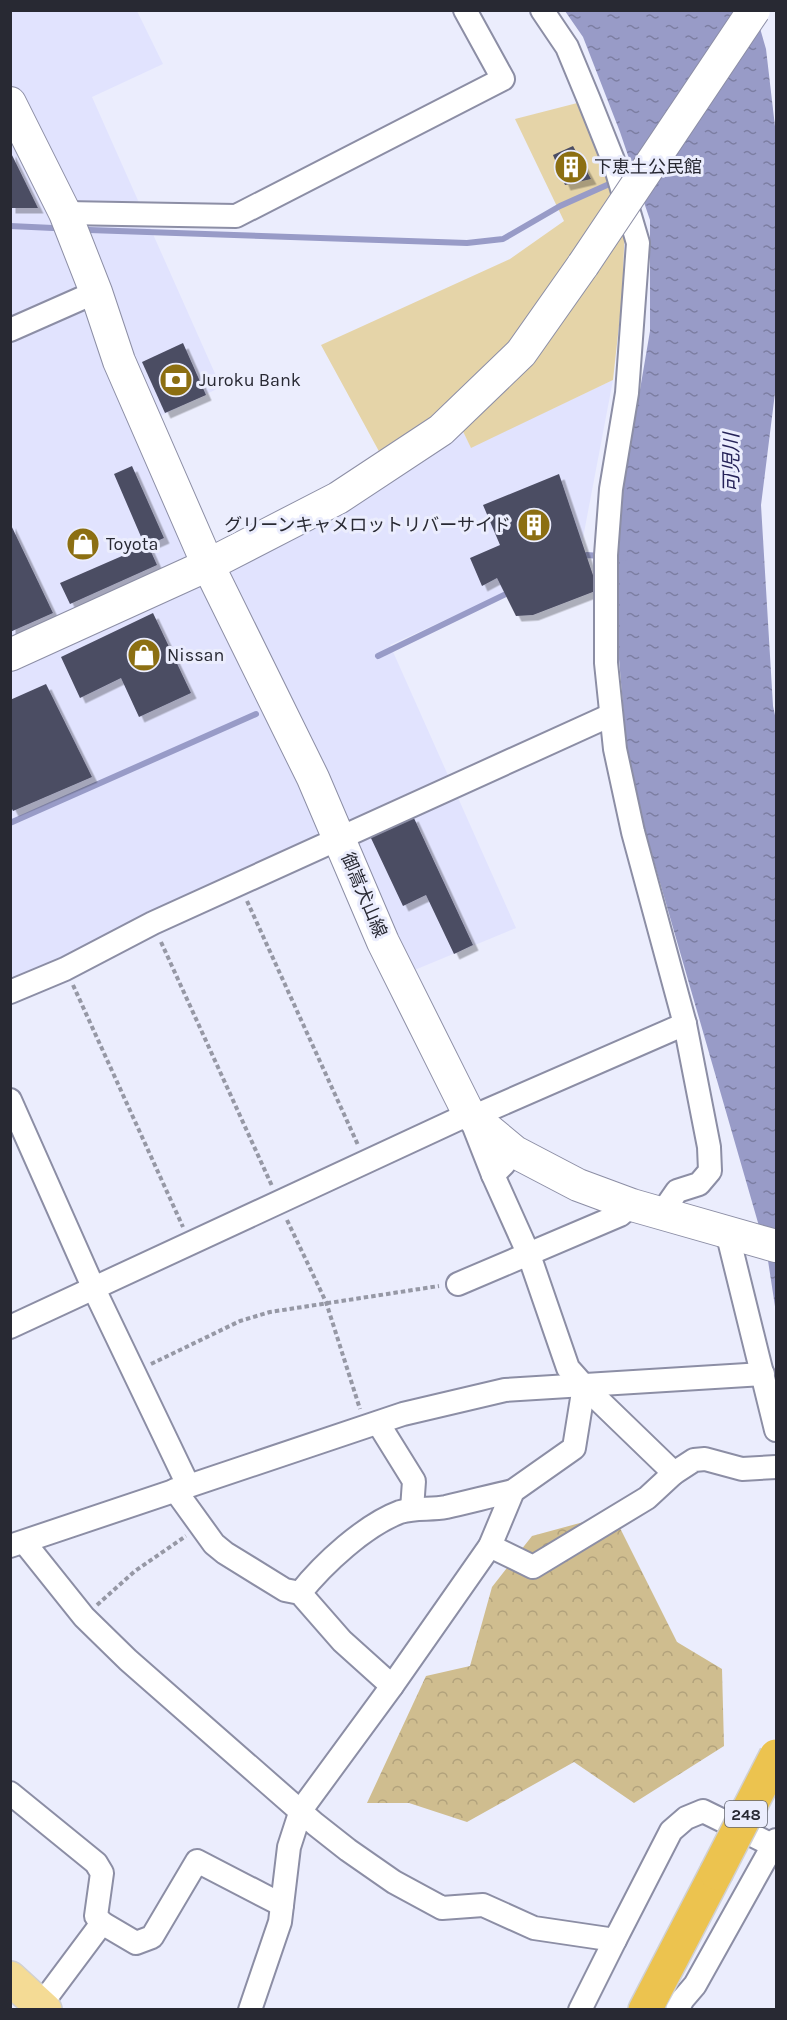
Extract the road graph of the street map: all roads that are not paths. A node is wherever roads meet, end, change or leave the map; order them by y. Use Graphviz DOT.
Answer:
graph roads {
  1 [pos="465,10"];
  2 [pos="542,10"];
  3 [pos="754,10"];
  4 [pos="10,103"];
  5 [pos="64,213"];
  6 [pos="96,292"];
  7 [pos="10,330"];
  8 [pos="208,565"];
  9 [pos="10,655"];
  10 [pos="611,715"];
  11 [pos="340,837"];
  12 [pos="10,992"];
  13 [pos="685,1024"];
  14 [pos="10,1100"];
  15 [pos="470,1116"];
  16 [pos="515,1152"];
  17 [pos="493,1174"];
  18 [pos="632,1205"];
  19 [pos="661,1214"];
  20 [pos="732,1234"];
  21 [pos="777,1246"];
  22 [pos="529,1255"];
  23 [pos="458,1284"];
  24 [pos="94,1289"];
  25 [pos="10,1327"];
  26 [pos="763,1374"];
  27 [pos="584,1386"];
  28 [pos="372,1425"];
  29 [pos="777,1430"];
  30 [pos="777,1467"];
  31 [pos="674,1473"];
  32 [pos="182,1488"];
  33 [pos="513,1491"];
  34 [pos="412,1509"];
  35 [pos="17,1544"];
  36 [pos="490,1546"];
  37 [pos="300,1593"];
  38 [pos="392,1686"];
  39 [pos="777,1756"];
  40 [pos="10,1793"];
  41 [pos="301,1810"];
  42 [pos="776,1844"];
  43 [pos="282,1905"];
  44 [pos="102,1923"];
  45 [pos="615,1940"];
  46 [pos="670,1961"];
  47 [pos="10,1978"];
  48 [pos="43,2009"];
  49 [pos="250,2010"];
  50 [pos="580,2010"];
  51 [pos="640,2010"];
  52 [pos="645,2010"];
  53 [pos="678,2010"];
  1 -- 5 [label="street"];
  2 -- 10 [label="street"];
  3 -- 8 [label="street, bridge"];
  4 -- 5 [label="street, 御嵩犬山線"];
  5 -- 6 [label="street, 御嵩犬山線"];
  6 -- 7 [label="street"];
  6 -- 8 [label="street, 御嵩犬山線"];
  8 -- 9 [label="street"];
  8 -- 11 [label="street, 御嵩犬山線"];
  10 -- 11 [label="street"];
  10 -- 13 [label="street"];
  11 -- 12 [label="street"];
  11 -- 15 [label="street, 御嵩犬山線"];
  13 -- 15 [label="street"];
  13 -- 19 [label="street"];
  14 -- 24 [label="street"];
  15 -- 16 [label="street, 御嵩犬山線"];
  15 -- 17 [label="street"];
  15 -- 24 [label="street"];
  16 -- 17 [label="street"];
  16 -- 18 [label="street, 御嵩犬山線"];
  17 -- 22 [label="street"];
  18 -- 19 [label="street, 御嵩犬山線"];
  18 -- 22 [label="street"];
  19 -- 20 [label="street, 御嵩犬山線"];
  20 -- 21 [label="street, 御嵩犬山線"];
  20 -- 26 [label="street"];
  22 -- 23 [label="street"];
  22 -- 27 [label="street"];
  24 -- 25 [label="street"];
  24 -- 32 [label="street"];
  26 -- 27 [label="street"];
  26 -- 29 [label="street"];
  27 -- 28 [label="street"];
  27 -- 31 [label="street"];
  27 -- 33 [label="street"];
  28 -- 32 [label="street"];
  28 -- 34 [label="street"];
  30 -- 31 [label="street"];
  31 -- 36 [label="street"];
  32 -- 35 [label="street"];
  32 -- 37 [label="street"];
  33 -- 34 [label="street"];
  33 -- 36 [label="street"];
  34 -- 37 [label="street"];
  35 -- 41 [label="street"];
  36 -- 38 [label="street"];
  37 -- 38 [label="street"];
  38 -- 41 [label="street"];
  39 -- 46 [label="highway, 248, bridge"];
  40 -- 44 [label="street"];
  41 -- 43 [label="street"];
  41 -- 45 [label="street"];
  42 -- 45 [label="street"];
  42 -- 53 [label="street"];
  43 -- 44 [label="street"];
  43 -- 49 [label="street"];
  44 -- 48 [label="street"];
  45 -- 50 [label="street"];
  46 -- 51 [label="highway, 248"];
  46 -- 52 [label="highway, 248"];
  47 -- 48 [label="main road"];
}
